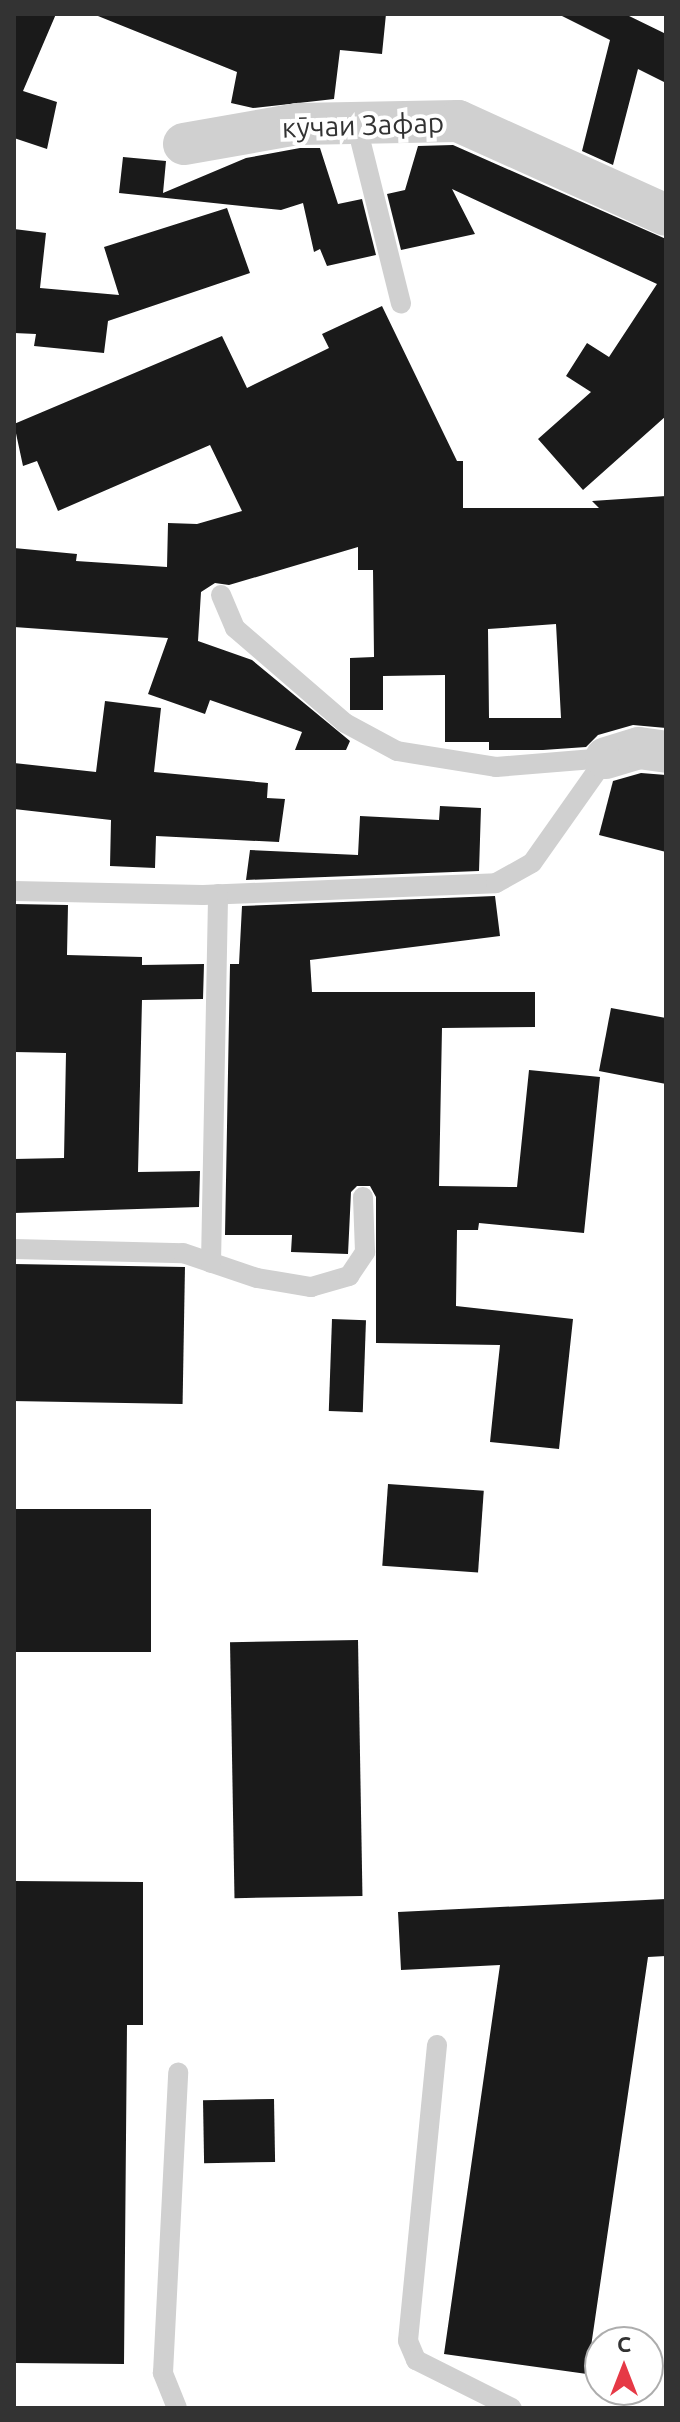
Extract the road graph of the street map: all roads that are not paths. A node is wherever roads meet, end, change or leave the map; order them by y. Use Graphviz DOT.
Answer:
graph roads {
  1 [pos="356,123"];
  2 [pos="184,144"];
  3 [pos="666,215"];
  4 [pos="401,303"];
  5 [pos="221,595"];
  6 [pos="666,752"];
  7 [pos="606,758"];
  8 [pos="14,891"];
  9 [pos="218,894"];
  10 [pos="363,1197"];
  11 [pos="14,1249"];
  12 [pos="211,1263"];
  13 [pos="437,2045"];
  14 [pos="178,2072"];
  15 [pos="177,2408"];
  16 [pos="512,2408"];
  1 -- 2 [label="street, кӯчаи Зафар"];
  1 -- 3 [label="street, кӯчаи Зафар"];
  1 -- 4 [label="lane"];
  5 -- 7 [label="lane"];
  6 -- 7 [label="street"];
  7 -- 9 [label="lane"];
  8 -- 9 [label="lane"];
  9 -- 12 [label="lane"];
  10 -- 12 [label="lane"];
  11 -- 12 [label="lane"];
  13 -- 16 [label="lane"];
  14 -- 15 [label="lane"];
}
